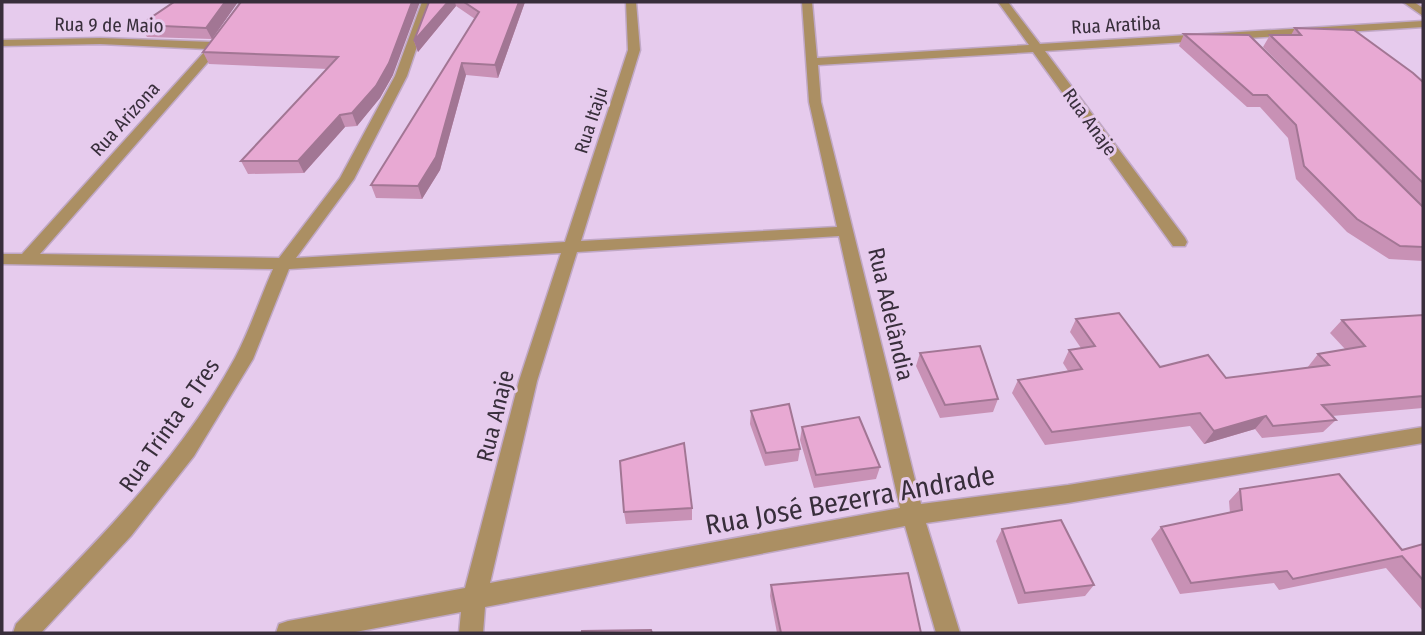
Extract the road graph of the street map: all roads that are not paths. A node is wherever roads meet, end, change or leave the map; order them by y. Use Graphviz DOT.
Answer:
graph roads {
  1 [pos="246,2"];
  2 [pos="631,2"];
  3 [pos="807,2"];
  4 [pos="1003,2"];
  5 [pos="1408,2"];
  6 [pos="431,3"];
  7 [pos="1423,13"];
  8 [pos="1423,24"];
  9 [pos="2,43"];
  10 [pos="216,46"];
  11 [pos="1035,48"];
  12 [pos="812,62"];
  13 [pos="846,231"];
  14 [pos="1179,242"];
  15 [pos="571,247"];
  16 [pos="28,258"];
  17 [pos="2,259"];
  18 [pos="283,264"];
  19 [pos="1423,435"];
  20 [pos="913,514"];
  21 [pos="474,600"];
  22 [pos="25,633"];
  23 [pos="288,633"];
  24 [pos="471,633"];
  25 [pos="948,633"];
  1 -- 10 [label="street, Rua Arizona"];
  2 -- 15 [label="street, Rua Itaju"];
  3 -- 12 [label="street, Rua Adelândia"];
  4 -- 11 [label="street, Rua Anaje"];
  5 -- 7 [label="street"];
  6 -- 18 [label="street, Rua Trinta e Tres"];
  8 -- 11 [label="street, Rua Aratiba"];
  9 -- 10 [label="street, Rua 9 de Maio"];
  10 -- 16 [label="street, Rua Arizona"];
  11 -- 12 [label="street, Rua Aratiba"];
  11 -- 14 [label="street, Rua Anaje"];
  12 -- 13 [label="street, Rua Adelândia"];
  13 -- 15 [label="street"];
  13 -- 20 [label="street, Rua Adelândia"];
  15 -- 18 [label="street"];
  15 -- 21 [label="street, Rua Anaje"];
  16 -- 17 [label="street"];
  16 -- 18 [label="street"];
  18 -- 22 [label="street, Rua Trinta e Tres"];
  19 -- 20 [label="street, Rua José Bezerra Andrade"];
  20 -- 21 [label="street, Rua José Bezerra Andrade"];
  20 -- 25 [label="street, Rua Adelândia"];
  21 -- 23 [label="street, Rua José Bezerra Andrade"];
  21 -- 24 [label="street, Rua Anaje"];
}
